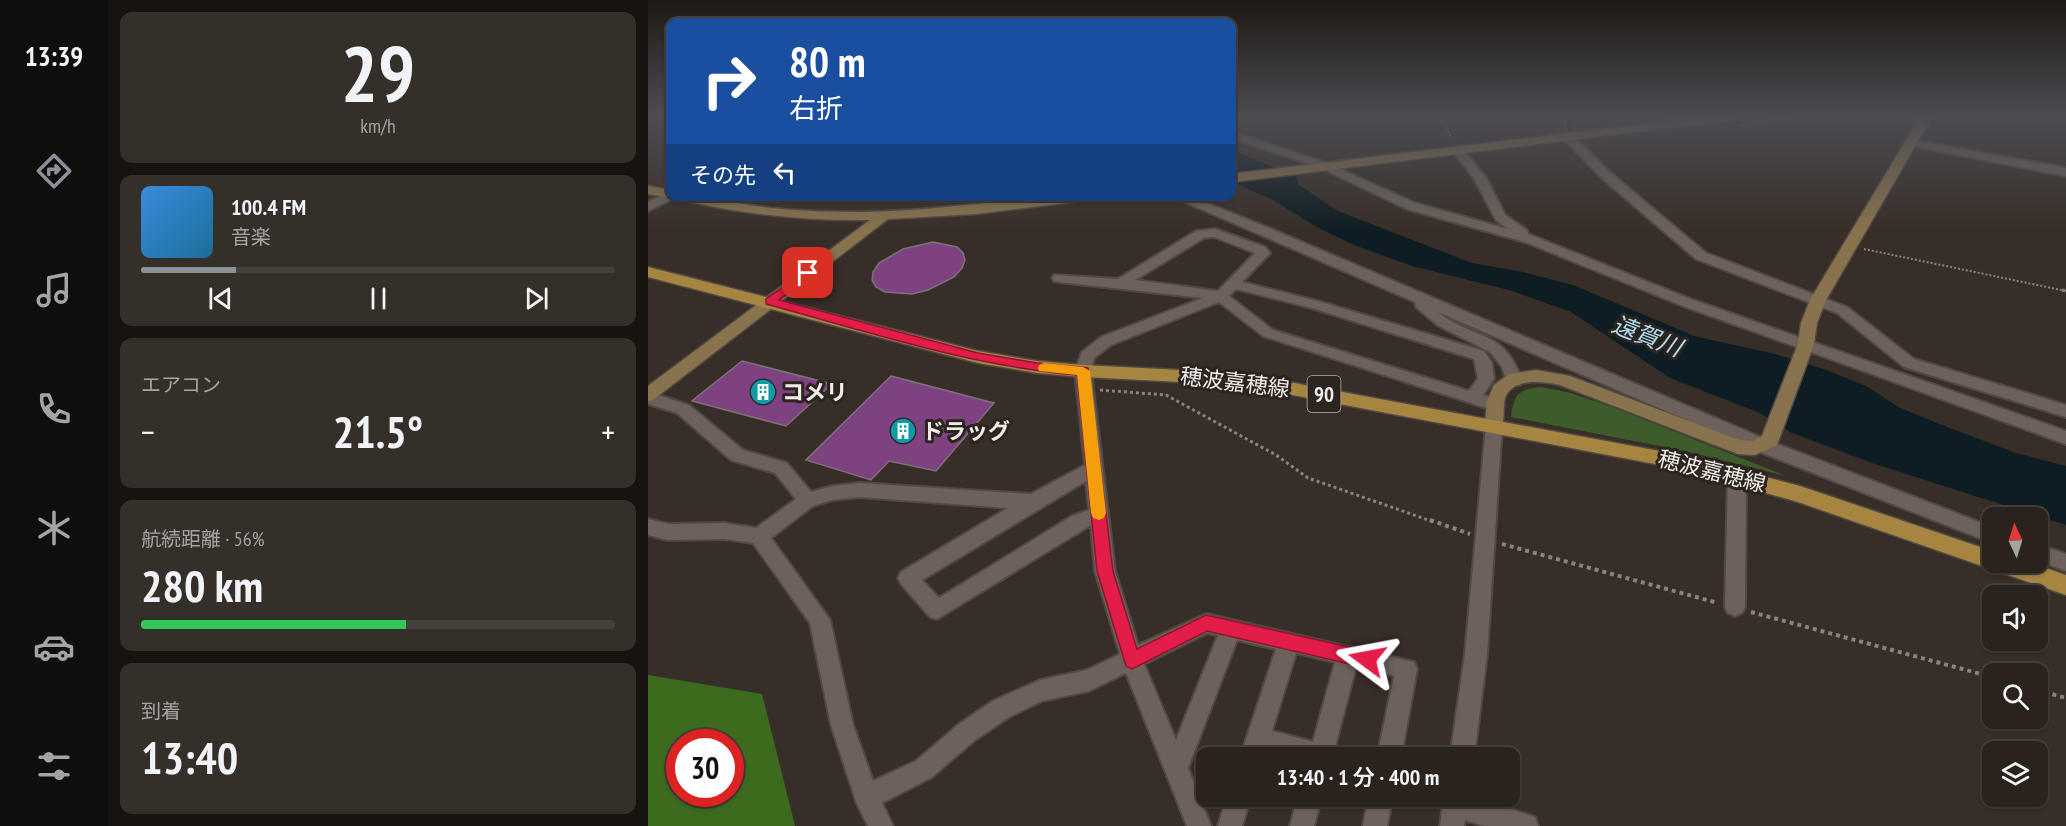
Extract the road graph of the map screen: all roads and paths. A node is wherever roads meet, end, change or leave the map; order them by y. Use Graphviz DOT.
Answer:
graph roads {
  1 [pos="1288,156"];
  2 [pos="1413,156"];
  3 [pos="1463,156"];
  4 [pos="1587,156"];
  5 [pos="1904,156"];
  6 [pos="1978,156"];
  7 [pos="1319,167"];
  8 [pos="2066,172"];
  9 [pos="1236,177"];
  10 [pos="648,190"];
  11 [pos="666,194"];
  12 [pos="666,197"];
  13 [pos="706,201"];
  14 [pos="1050,201"];
  15 [pos="1189,201"];
  16 [pos="648,207"];
  17 [pos="884,216"];
  18 [pos="1530,239"];
  19 [pos="1850,246"];
  20 [pos="648,272"];
  21 [pos="1059,278"];
  22 [pos="1121,284"];
  23 [pos="1233,284"];
  24 [pos="2066,291"];
  25 [pos="1409,294"];
  26 [pos="1221,296"];
  27 [pos="1818,300"];
  28 [pos="770,301"];
  29 [pos="1804,347"];
  30 [pos="1084,380"];
  31 [pos="1514,381"];
  32 [pos="648,397"];
  33 [pos="1473,398"];
  34 [pos="1496,405"];
  35 [pos="2066,411"];
  36 [pos="1494,426"];
  37 [pos="2066,438"];
  38 [pos="1767,441"];
  39 [pos="1094,468"];
  40 [pos="1737,476"];
  41 [pos="807,501"];
  42 [pos="1033,502"];
  43 [pos="1099,514"];
  44 [pos="648,527"];
  45 [pos="1982,531"];
  46 [pos="759,536"];
  47 [pos="1487,540"];
  48 [pos="2048,556"];
  49 [pos="1982,557"];
  50 [pos="2066,563"];
  51 [pos="2032,573"];
  52 [pos="2066,585"];
  53 [pos="1735,607"];
  54 [pos="1231,629"];
  55 [pos="1289,642"];
  56 [pos="1348,655"];
  57 [pos="1132,660"];
  58 [pos="2048,693"];
  59 [pos="2066,698"];
  60 [pos="1255,747"];
  61 [pos="1324,747"];
  62 [pos="1391,747"];
  63 [pos="1463,747"];
  64 [pos="1176,768"];
  65 [pos="867,797"];
  66 [pos="1236,807"];
  67 [pos="1307,807"];
  68 [pos="1379,807"];
  69 [pos="1454,809"];
  70 [pos="881,826"];
  71 [pos="1199,826"];
  72 [pos="1230,826"];
  73 [pos="1302,826"];
  74 [pos="1376,826"];
  75 [pos="1526,826"];
  1 -- 7 [label="street"];
  2 -- 7 [label="street"];
  3 -- 18 [label="street"];
  4 -- 27 [label="street"];
  5 -- 19 [label="street"];
  6 -- 8 [label="street"];
  7 -- 9 [label="street"];
  7 -- 18 [label="street"];
  10 -- 11 [label="street"];
  12 -- 16 [label="street"];
  13 -- 17 [label="street"];
  14 -- 17 [label="street"];
  15 -- 25 [label="street"];
  17 -- 28 [label="street"];
  18 -- 29 [label="street"];
  19 -- 24 [label="path"];
  19 -- 27 [label="street"];
  20 -- 28 [label="main road, 穂波嘉穂線 / 90"];
  21 -- 22 [label="street"];
  22 -- 23 [label="street"];
  22 -- 26 [label="street"];
  23 -- 26 [label="street"];
  23 -- 33 [label="street"];
  25 -- 31 [label="street"];
  25 -- 38 [label="street"];
  26 -- 30 [label="street"];
  26 -- 33 [label="street"];
  27 -- 29 [label="street"];
  27 -- 35 [label="street"];
  28 -- 30 [label="main road, 穂波嘉穂線 / 90"];
  28 -- 32 [label="street"];
  29 -- 37 [label="street"];
  29 -- 38 [label="street"];
  30 -- 36 [label="main road, 穂波嘉穂線 / 90"];
  30 -- 39 [label="street"];
  30 -- 47 [label="path"];
  31 -- 34 [label="street"];
  31 -- 38 [label="street"];
  32 -- 41 [label="street"];
  33 -- 34 [label="street"];
  34 -- 36 [label="street"];
  36 -- 40 [label="main road, 穂波嘉穂線 / 90"];
  36 -- 47 [label="street"];
  38 -- 45 [label="street"];
  39 -- 42 [label="street"];
  39 -- 43 [label="street"];
  40 -- 49 [label="main road, 穂波嘉穂線 / 90"];
  40 -- 53 [label="street"];
  41 -- 42 [label="street"];
  41 -- 46 [label="street"];
  42 -- 43 [label="street"];
  43 -- 57 [label="street"];
  44 -- 46 [label="street"];
  46 -- 65 [label="street"];
  47 -- 63 [label="street"];
  48 -- 50 [label="street"];
  51 -- 52 [label="main road"];
  54 -- 55 [label="street"];
  54 -- 57 [label="street"];
  54 -- 64 [label="street"];
  55 -- 56 [label="street"];
  55 -- 60 [label="street"];
  56 -- 61 [label="street"];
  56 -- 62 [label="street"];
  57 -- 64 [label="street"];
  57 -- 65 [label="street"];
  58 -- 59 [label="path"];
  64 -- 71 [label="street"];
  65 -- 70 [label="street"];
  66 -- 72 [label="street"];
  67 -- 73 [label="street"];
  68 -- 74 [label="street"];
  69 -- 75 [label="street"];
}
